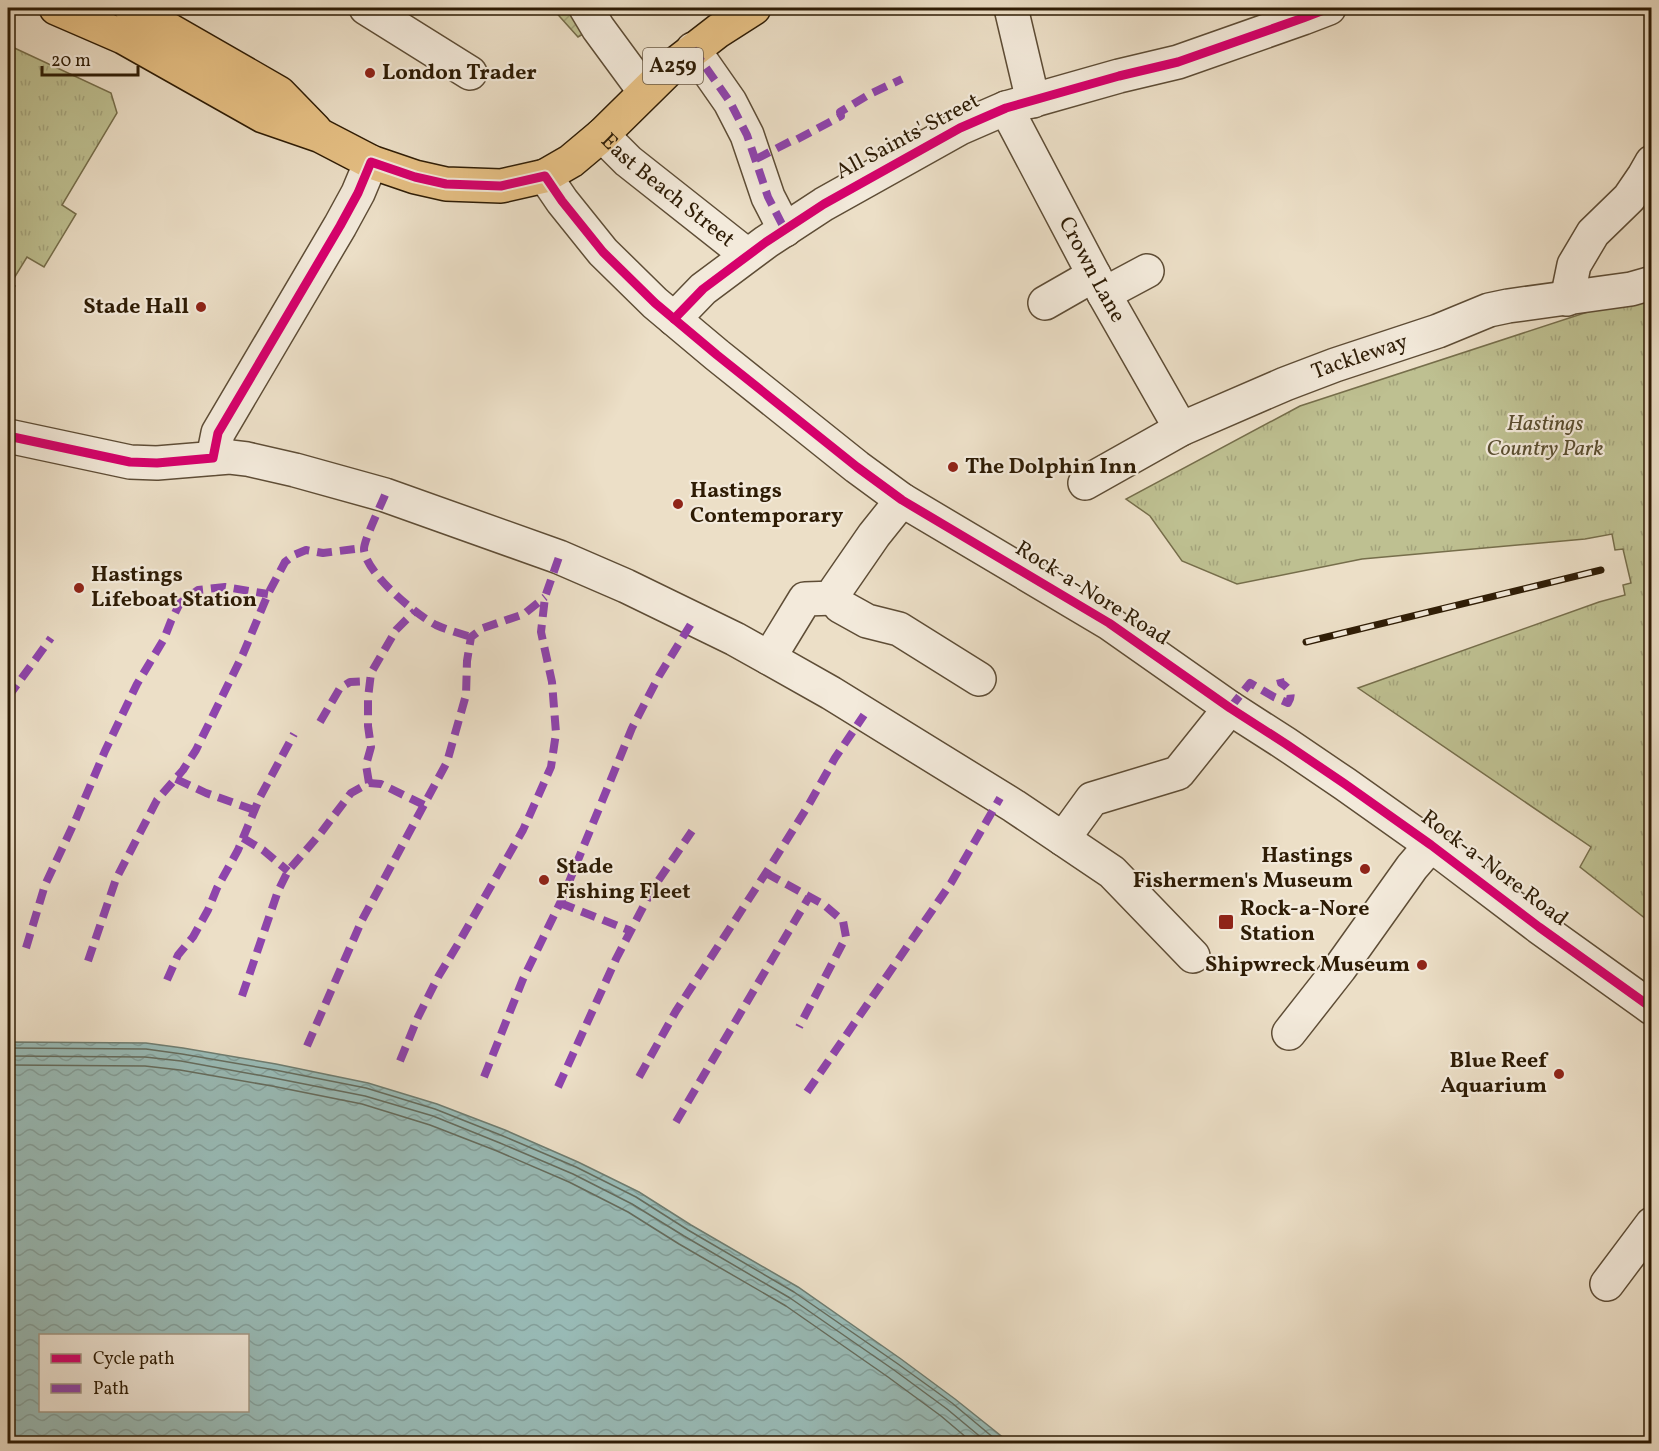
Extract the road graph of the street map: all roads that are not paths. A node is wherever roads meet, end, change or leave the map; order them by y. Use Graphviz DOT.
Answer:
graph roads {
  1 [pos="131,8"];
  2 [pos="366,8"];
  3 [pos="586,8"];
  4 [pos="753,8"];
  5 [pos="1011,8"];
  6 [pos="1329,8"];
  7 [pos="62,9"];
  8 [pos="693,49"];
  9 [pos="470,73"];
  10 [pos="645,92"];
  11 [pos="1020,105"];
  12 [pos="602,135"];
  13 [pos="321,136"];
  14 [pos="371,162"];
  15 [pos="1652,162"];
  16 [pos="545,176"];
  17 [pos="785,230"];
  18 [pos="747,255"];
  19 [pos="1145,268"];
  20 [pos="1652,283"];
  21 [pos="1099,285"];
  22 [pos="1567,299"];
  23 [pos="1045,303"];
  24 [pos="674,319"];
  25 [pos="1181,429"];
  26 [pos="8,436"];
  27 [pos="213,458"];
  28 [pos="1085,483"];
  29 [pos="902,500"];
  30 [pos="835,598"];
  31 [pos="769,658"];
  32 [pos="979,679"];
  33 [pos="1230,708"];
  34 [pos="1063,839"];
  35 [pos="1431,845"];
  36 [pos="1193,956"];
  37 [pos="1652,1008"];
  38 [pos="1289,1033"];
  39 [pos="1652,1224"];
  40 [pos="1607,1284"];
  1 -- 13 [label="highway, East Beach Street / A259"];
  2 -- 9 [label="street"];
  3 -- 10 [label="street"];
  4 -- 8 [label="highway, A259"];
  5 -- 11 [label="street, Crown Lane"];
  6 -- 11 [label="street, All Saints' Street"];
  7 -- 13 [label="highway, East Beach Street / A259"];
  8 -- 10 [label="highway, A259"];
  8 -- 17 [label="street"];
  10 -- 12 [label="highway, A259"];
  11 -- 17 [label="street, All Saints' Street"];
  11 -- 21 [label="street, Crown Lane"];
  12 -- 16 [label="highway, East Beach Street / A259"];
  12 -- 18 [label="street, East Beach Street"];
  13 -- 14 [label="highway, East Beach Street / A259"];
  14 -- 16 [label="highway, East Beach Street / A259"];
  14 -- 27 [label="street"];
  15 -- 22 [label="street"];
  16 -- 24 [label="street, Rock-a-Nore Road"];
  17 -- 18 [label="street, All Saints' Street"];
  18 -- 24 [label="street, All Saints' Street"];
  19 -- 21 [label="street"];
  20 -- 22 [label="street, Tackleway"];
  21 -- 23 [label="street"];
  21 -- 25 [label="street, Crown Lane"];
  22 -- 25 [label="street, Tackleway"];
  24 -- 29 [label="street, Rock-a-Nore Road"];
  25 -- 28 [label="street, Tackleway"];
  26 -- 27 [label="street"];
  27 -- 31 [label="street"];
  29 -- 30 [label="street"];
  29 -- 33 [label="street, Rock-a-Nore Road"];
  30 -- 31 [label="street"];
  30 -- 32 [label="street"];
  31 -- 34 [label="street"];
  33 -- 34 [label="street"];
  33 -- 35 [label="street, Rock-a-Nore Road"];
  34 -- 36 [label="street"];
  35 -- 37 [label="street, Rock-a-Nore Road"];
  35 -- 38 [label="street"];
  39 -- 40 [label="street"];
}
